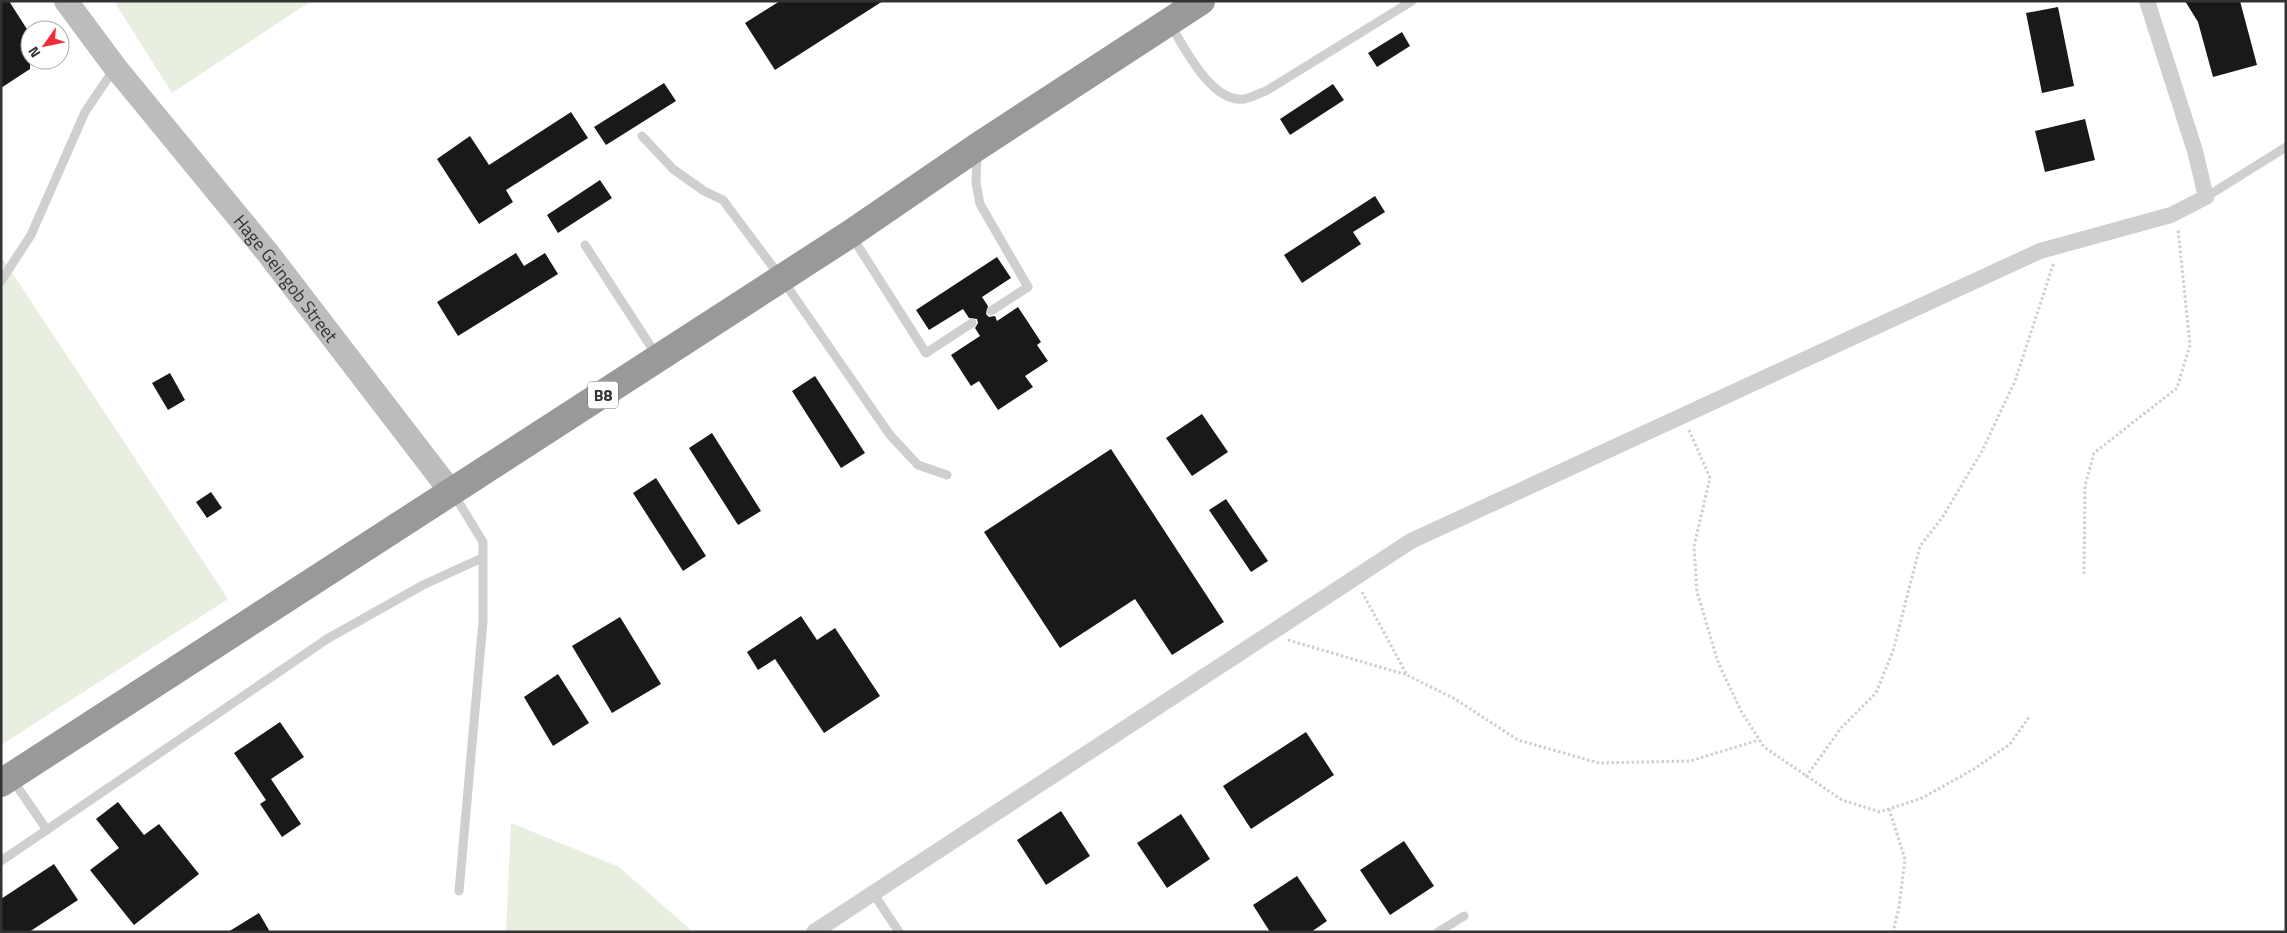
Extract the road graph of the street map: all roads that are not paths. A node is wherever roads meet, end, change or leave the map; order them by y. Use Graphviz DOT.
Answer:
graph roads {
  1 [pos="66,1"];
  2 [pos="82,1"];
  3 [pos="1201,1"];
  4 [pos="1412,1"];
  5 [pos="2147,1"];
  6 [pos="1169,22"];
  7 [pos="116,67"];
  8 [pos="642,136"];
  9 [pos="977,147"];
  10 [pos="2286,147"];
  11 [pos="2206,197"];
  12 [pos="850,234"];
  13 [pos="585,245"];
  14 [pos="782,278"];
  15 [pos="1,282"];
  16 [pos="991,311"];
  17 [pos="972,323"];
  18 [pos="659,358"];
  19 [pos="947,475"];
  20 [pos="452,493"];
  21 [pos="482,558"];
  22 [pos="6,780"];
  23 [pos="47,830"];
  24 [pos="1,861"];
  25 [pos="459,891"];
  26 [pos="874,893"];
  27 [pos="1464,916"];
  28 [pos="814,932"];
  29 [pos="899,932"];
  30 [pos="1438,932"];
  1 -- 7 [label="street, Hage Geingob Street"];
  2 -- 7 [label="street, Hage Geingob Street"];
  3 -- 6 [label="highway, B8"];
  4 -- 6 [label="lane"];
  5 -- 11 [label="street"];
  6 -- 9 [label="highway, B8"];
  7 -- 15 [label="lane"];
  7 -- 20 [label="street, Hage Geingob Street"];
  8 -- 14 [label="lane"];
  9 -- 12 [label="highway, B8"];
  9 -- 16 [label="lane"];
  10 -- 11 [label="lane"];
  11 -- 26 [label="street"];
  12 -- 14 [label="highway, B8"];
  12 -- 17 [label="lane"];
  13 -- 18 [label="lane"];
  14 -- 18 [label="highway, B8"];
  14 -- 19 [label="lane"];
  18 -- 20 [label="highway, B8"];
  20 -- 21 [label="lane"];
  20 -- 22 [label="highway, B8"];
  21 -- 23 [label="lane"];
  21 -- 25 [label="lane"];
  22 -- 23 [label="lane"];
  23 -- 24 [label="lane"];
  26 -- 28 [label="street"];
  26 -- 29 [label="lane"];
  27 -- 30 [label="lane"];
}
